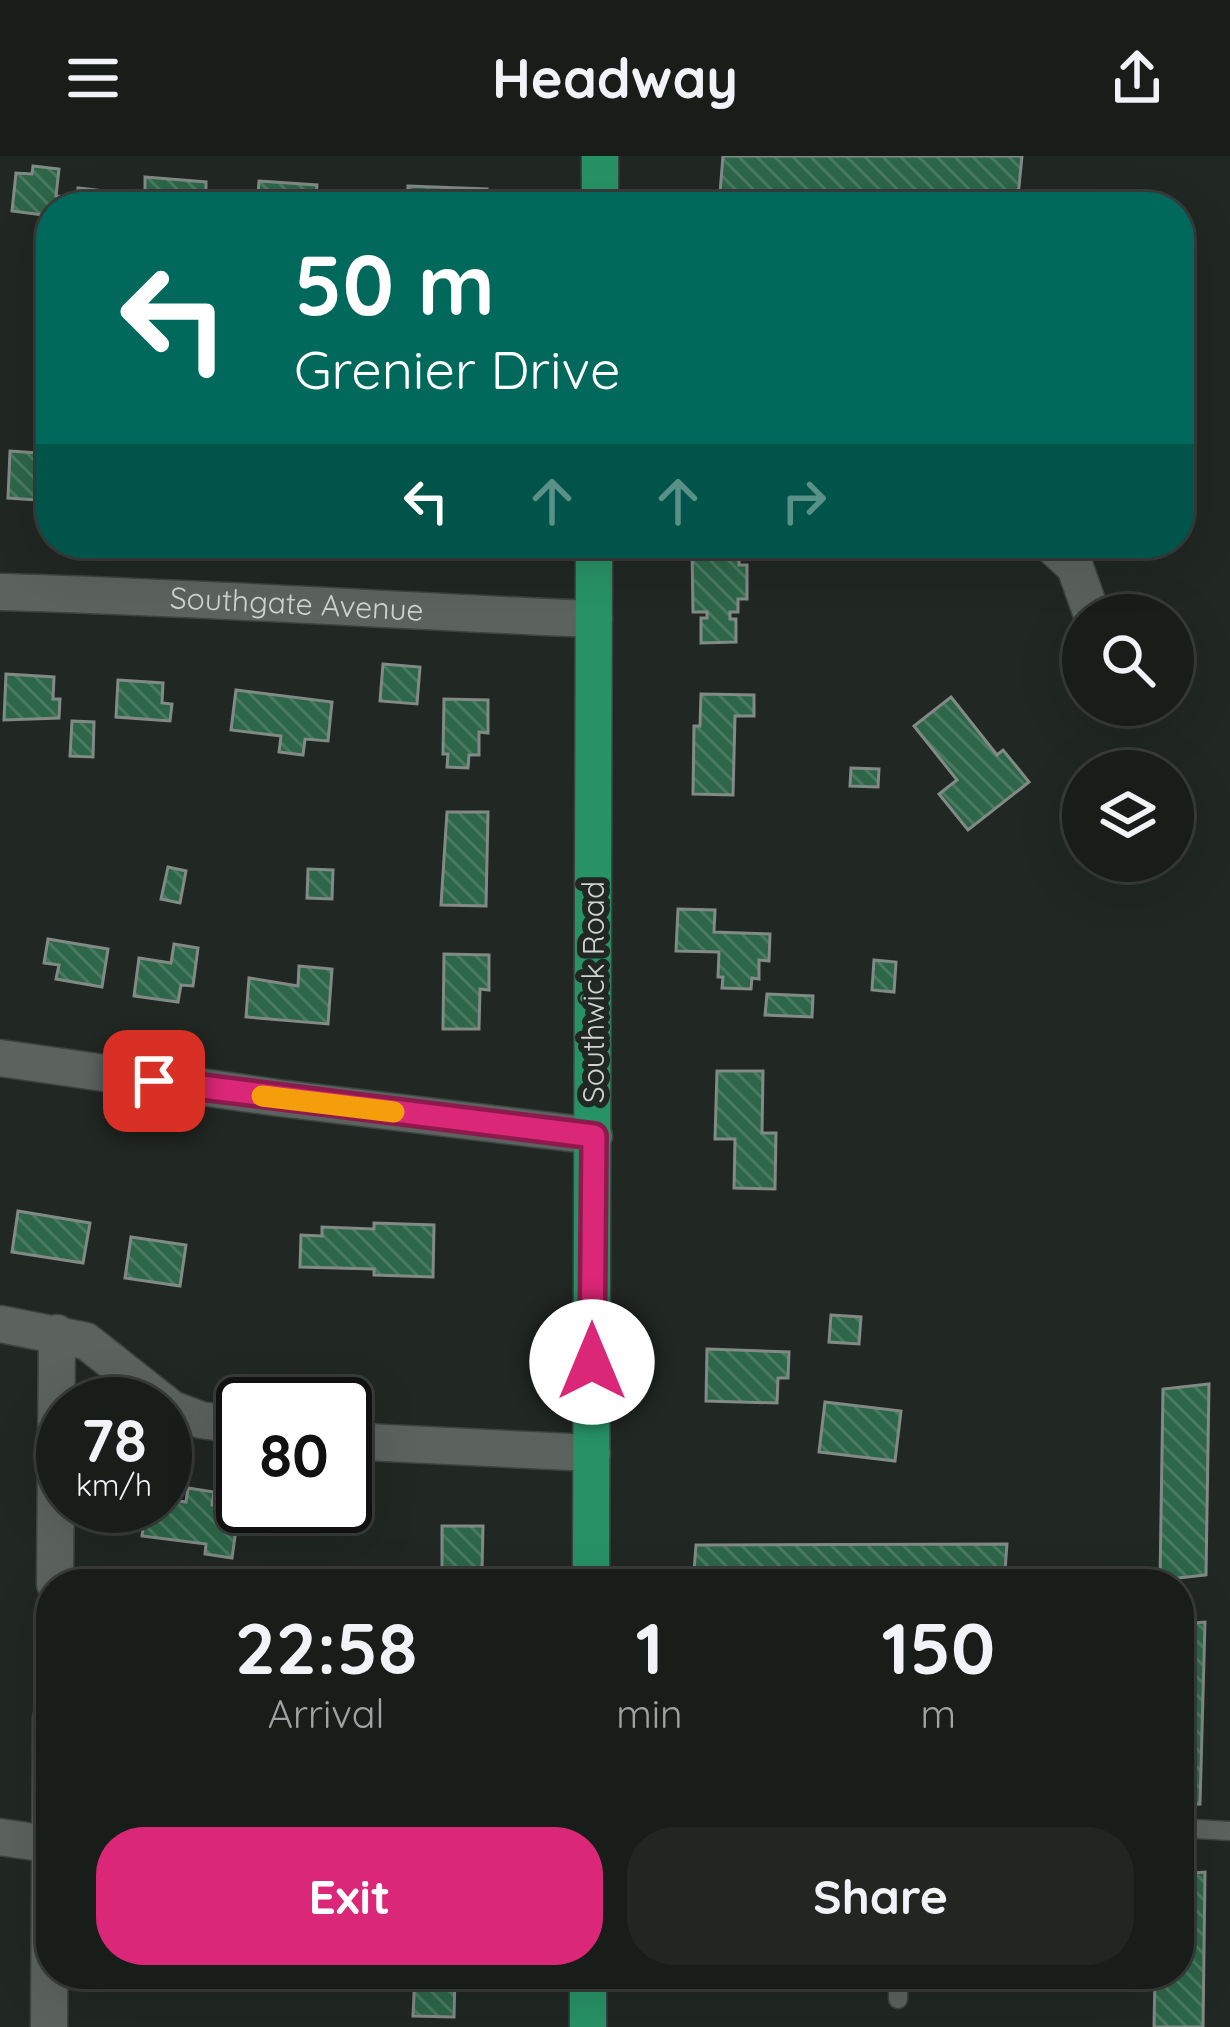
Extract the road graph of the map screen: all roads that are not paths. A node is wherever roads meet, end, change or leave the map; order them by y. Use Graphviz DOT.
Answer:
graph roads {
  1 [pos="600,156"];
  2 [pos="600,192"];
  3 [pos="594,558"];
  4 [pos="1065,558"];
  5 [pos="0,592"];
  6 [pos="1085,594"];
  7 [pos="594,619"];
  8 [pos="0,1058"];
  9 [pos="594,1136"];
  10 [pos="0,1324"];
  11 [pos="57,1333"];
  12 [pos="216,1422"];
  13 [pos="372,1442"];
  14 [pos="592,1453"];
  15 [pos="55,1569"];
  16 [pos="591,1569"];
  17 [pos="1194,1829"];
  18 [pos="1230,1831"];
  19 [pos="0,1837"];
  20 [pos="36,1842"];
  21 [pos="49,1989"];
  22 [pos="588,1989"];
  23 [pos="898,1989"];
  24 [pos="898,1999"];
  25 [pos="49,2027"];
  26 [pos="588,2027"];
  1 -- 2 [label="highway"];
  3 -- 7 [label="highway, Southwick Road"];
  4 -- 6 [label="street"];
  5 -- 7 [label="street, Southgate Avenue"];
  7 -- 9 [label="highway, Southwick Road"];
  8 -- 9 [label="street"];
  9 -- 14 [label="highway, Southwick Road"];
  10 -- 11 [label="street"];
  11 -- 12 [label="street"];
  11 -- 15 [label="street"];
  13 -- 14 [label="street"];
  14 -- 16 [label="highway, Southwick Road"];
  17 -- 18 [label="lane"];
  19 -- 20 [label="street"];
  21 -- 25 [label="street"];
  22 -- 26 [label="highway"];
  23 -- 24 [label="lane"];
}
